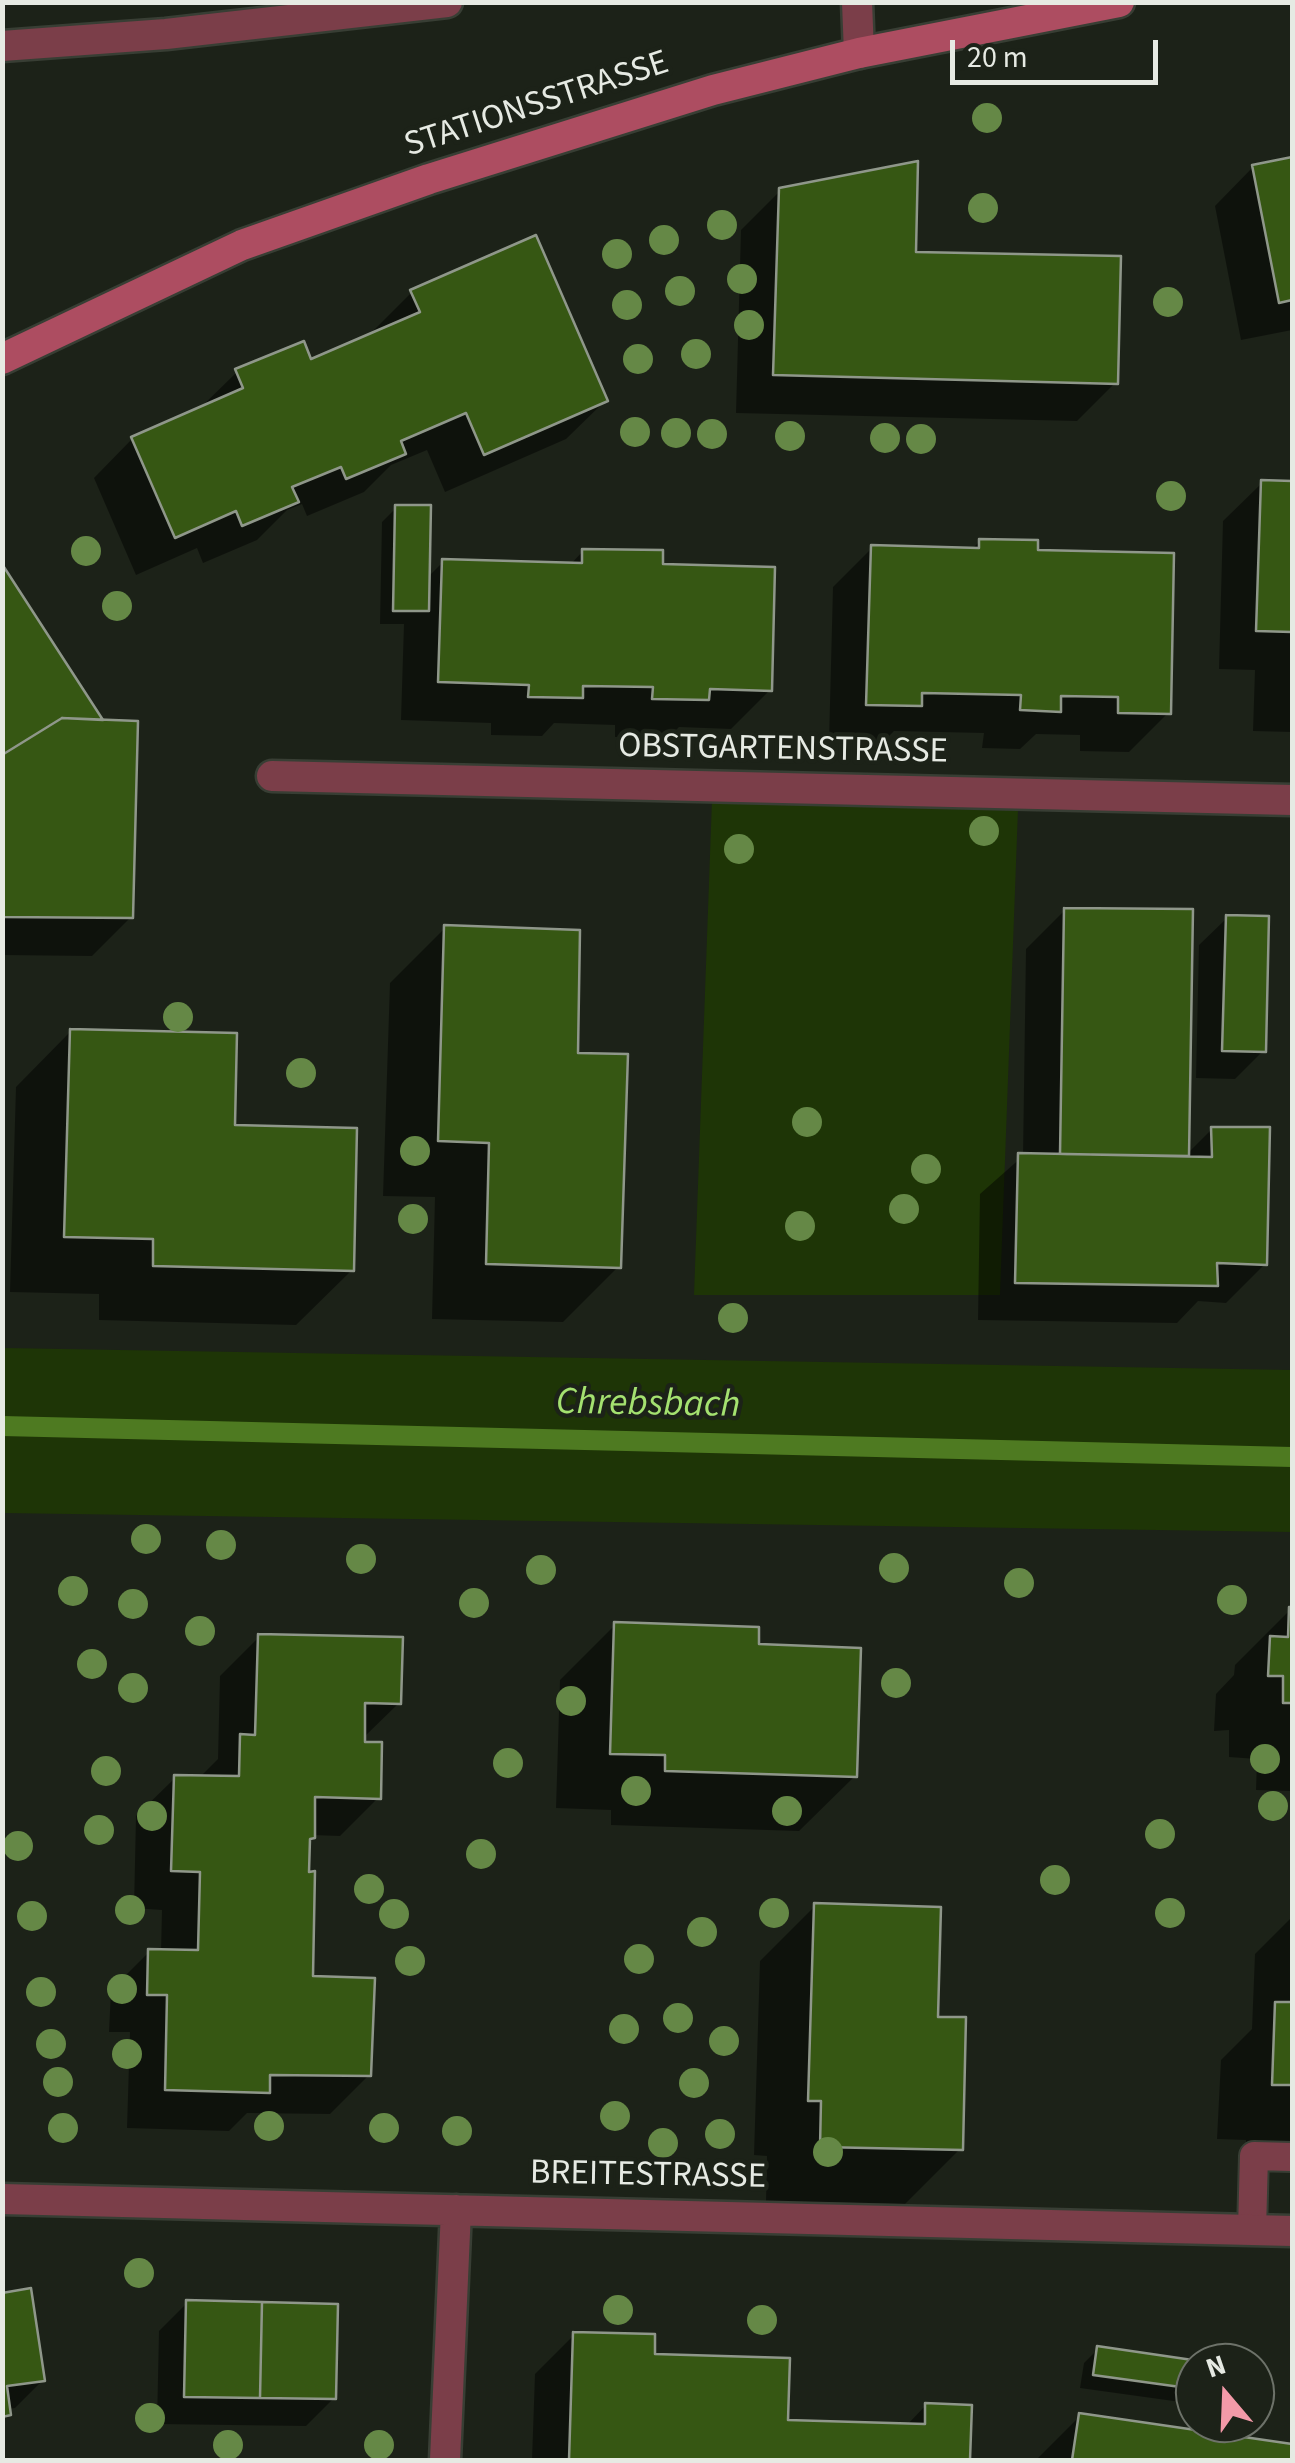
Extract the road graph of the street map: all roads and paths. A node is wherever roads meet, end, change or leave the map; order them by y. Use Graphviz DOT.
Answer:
graph roads {
  1 [pos="857,2"];
  2 [pos="1119,2"];
  3 [pos="433,6"];
  4 [pos="2,46"];
  5 [pos="859,53"];
  6 [pos="2,359"];
  7 [pos="272,776"];
  8 [pos="1292,800"];
  9 [pos="1292,2157"];
  10 [pos="2,2198"];
  11 [pos="456,2210"];
  12 [pos="1252,2230"];
  13 [pos="1292,2231"];
  14 [pos="446,2460"];
  1 -- 5 [label="street"];
  2 -- 5 [label="main road, STATIONSSTRASSE"];
  3 -- 4 [label="street"];
  5 -- 6 [label="main road, STATIONSSTRASSE"];
  7 -- 8 [label="street, OBSTGARTENSTRASSE"];
  9 -- 12 [label="lane"];
  10 -- 11 [label="street, BREITESTRASSE"];
  11 -- 12 [label="street, BREITESTRASSE"];
  11 -- 14 [label="street"];
  12 -- 13 [label="street, BREITESTRASSE"];
}
